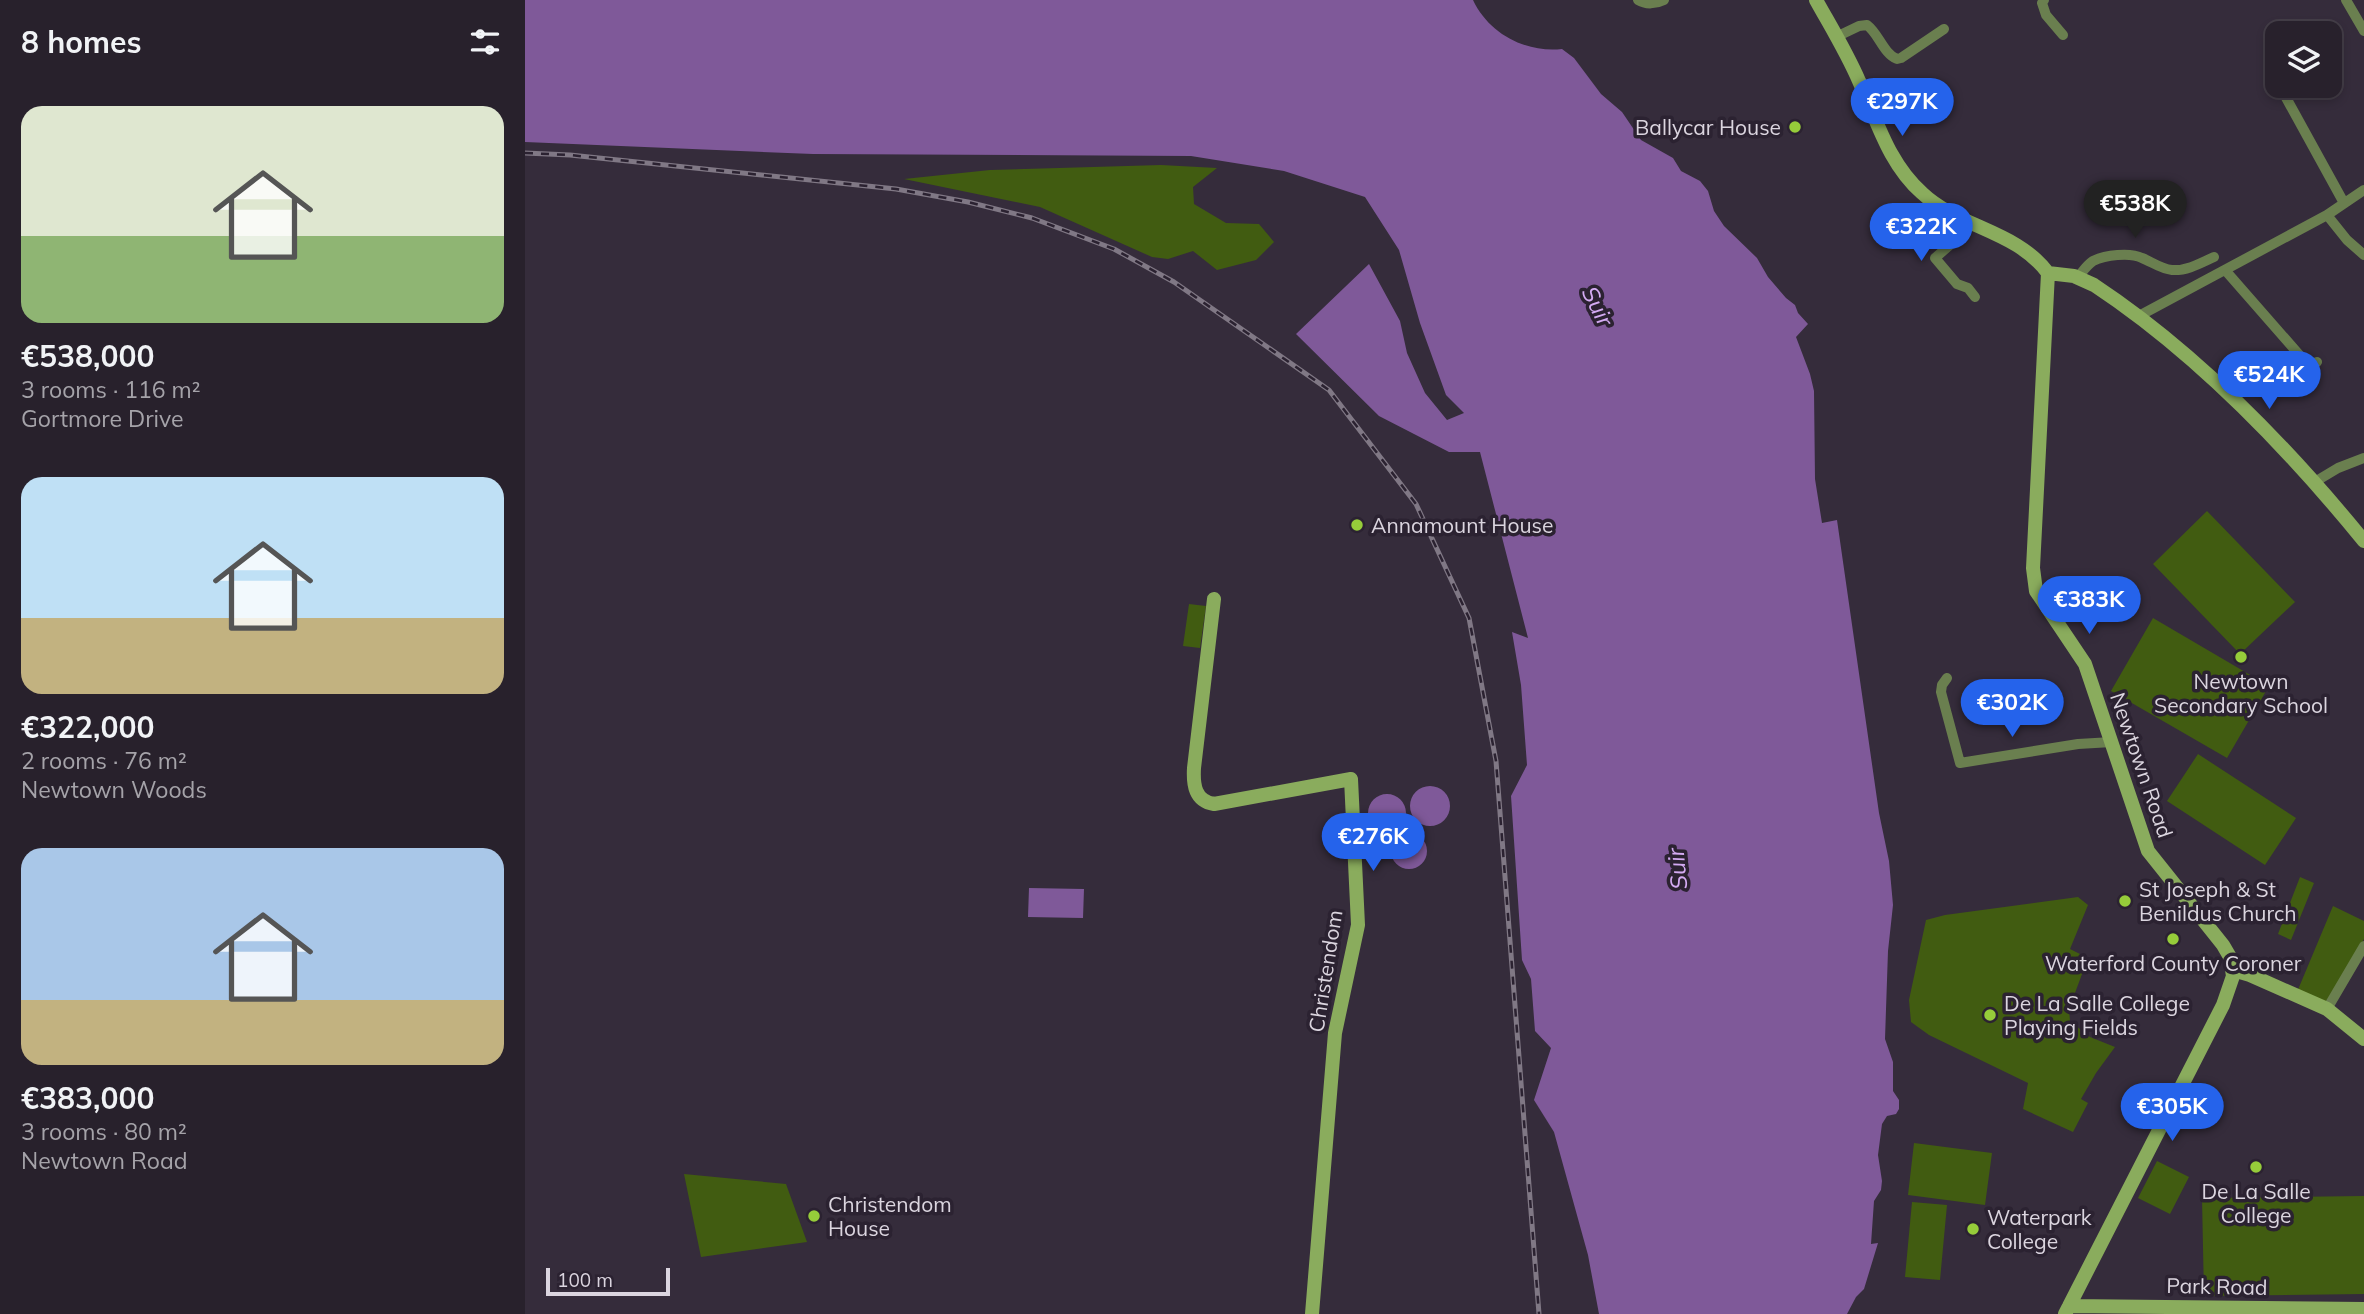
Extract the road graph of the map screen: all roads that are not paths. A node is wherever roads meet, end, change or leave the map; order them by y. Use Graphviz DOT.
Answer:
graph roads {
  1 [pos="1638,0"];
  2 [pos="1664,0"];
  3 [pos="1816,0"];
  4 [pos="2044,0"];
  5 [pos="2346,0"];
  6 [pos="1944,29"];
  7 [pos="2364,31"];
  8 [pos="2063,35"];
  9 [pos="1836,37"];
  10 [pos="2286,98"];
  11 [pos="2364,190"];
  12 [pos="2344,204"];
  13 [pos="2327,215"];
  14 [pos="1969,221"];
  15 [pos="2364,255"];
  16 [pos="2214,257"];
  17 [pos="2225,270"];
  18 [pos="2048,273"];
  19 [pos="2078,277"];
  20 [pos="1975,297"];
  21 [pos="2137,317"];
  22 [pos="2317,362"];
  23 [pos="2364,458"];
  24 [pos="2313,483"];
  25 [pos="2364,541"];
  26 [pos="1214,600"];
  27 [pos="1947,678"];
  28 [pos="2112,743"];
  29 [pos="2364,946"];
  30 [pos="2233,970"];
  31 [pos="2327,1009"];
  32 [pos="2364,1039"];
  33 [pos="2364,1308"];
  34 [pos="2067,1310"];
  35 [pos="1312,1314"];
  1 -- 2 [label="street"];
  3 -- 9 [label="main road"];
  4 -- 8 [label="street"];
  5 -- 7 [label="street"];
  6 -- 9 [label="street"];
  9 -- 14 [label="main road"];
  10 -- 12 [label="street"];
  11 -- 12 [label="street"];
  12 -- 13 [label="street"];
  13 -- 15 [label="street"];
  13 -- 17 [label="street"];
  14 -- 18 [label="main road"];
  14 -- 20 [label="street"];
  16 -- 19 [label="street"];
  17 -- 21 [label="street"];
  17 -- 22 [label="street"];
  18 -- 19 [label="main road"];
  18 -- 28 [label="main road, Newtown Road"];
  19 -- 21 [label="main road"];
  21 -- 24 [label="main road"];
  23 -- 24 [label="street"];
  24 -- 25 [label="main road"];
  26 -- 35 [label="main road, Christendom"];
  27 -- 28 [label="street"];
  28 -- 30 [label="main road, Newtown Road"];
  29 -- 31 [label="street"];
  30 -- 31 [label="main road"];
  30 -- 34 [label="main road"];
  31 -- 32 [label="main road"];
  33 -- 34 [label="main road, Park Road"];
}
